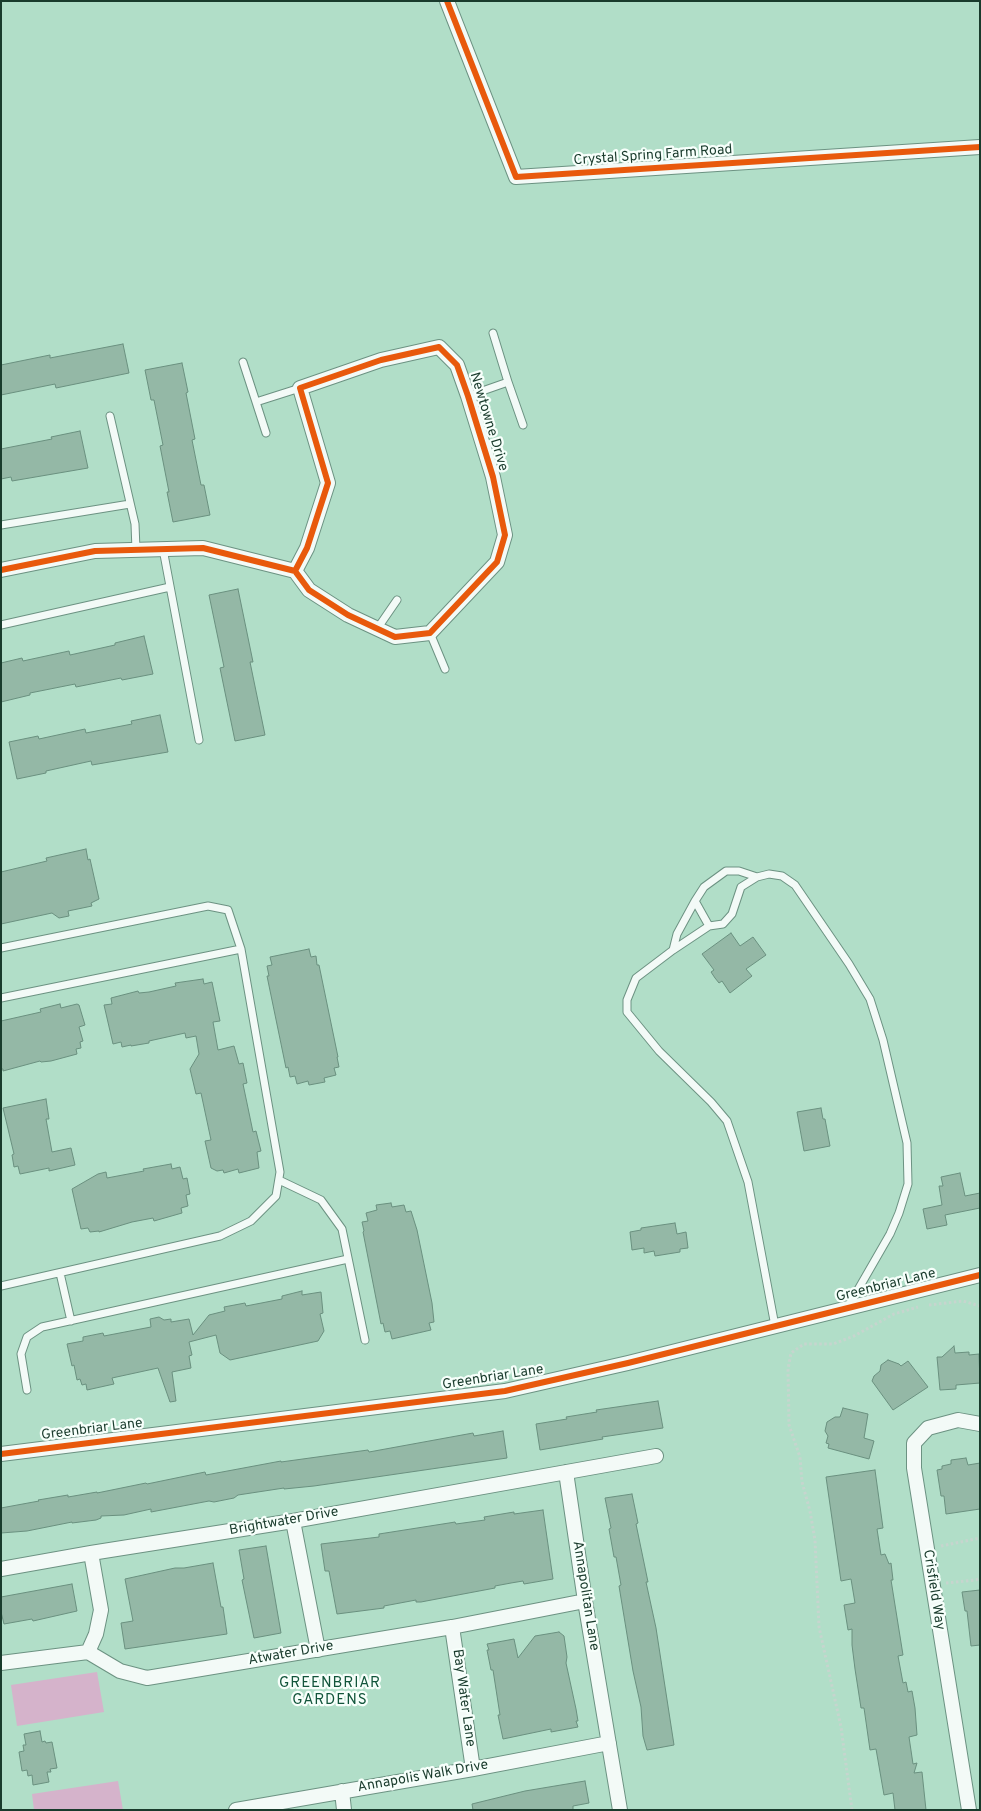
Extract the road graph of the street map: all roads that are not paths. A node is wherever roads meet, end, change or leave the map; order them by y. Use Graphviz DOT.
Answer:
graph roads {
  1 [pos="447,1"];
  2 [pos="980,147"];
  3 [pos="493,332"];
  4 [pos="242,362"];
  5 [pos="508,382"];
  6 [pos="300,388"];
  7 [pos="468,396"];
  8 [pos="256,402"];
  9 [pos="110,416"];
  10 [pos="523,425"];
  11 [pos="266,433"];
  12 [pos="130,504"];
  13 [pos="1,525"];
  14 [pos="162,549"];
  15 [pos="136,550"];
  16 [pos="1,570"];
  17 [pos="295,571"];
  18 [pos="170,587"];
  19 [pos="397,600"];
  20 [pos="1,625"];
  21 [pos="378,629"];
  22 [pos="430,633"];
  23 [pos="445,669"];
  24 [pos="199,740"];
  25 [pos="757,877"];
  26 [pos="695,901"];
  27 [pos="709,926"];
  28 [pos="1,948"];
  29 [pos="241,950"];
  30 [pos="673,950"];
  31 [pos="1,998"];
  32 [pos="279,1180"];
  33 [pos="348,1259"];
  34 [pos="60,1273"];
  35 [pos="980,1275"];
  36 [pos="1,1286"];
  37 [pos="847,1308"];
  38 [pos="71,1321"];
  39 [pos="775,1326"];
  40 [pos="365,1340"];
  41 [pos="27,1390"];
  42 [pos="980,1424"];
  43 [pos="1,1454"];
  44 [pos="656,1456"];
  45 [pos="566,1472"];
  46 [pos="293,1521"];
  47 [pos="91,1552"];
  48 [pos="1,1569"];
  49 [pos="585,1601"];
  50 [pos="452,1627"];
  51 [pos="318,1650"];
  52 [pos="88,1652"];
  53 [pos="1,1663"];
  54 [pos="609,1743"];
  55 [pos="473,1769"];
  56 [pos="342,1791"];
  57 [pos="236,1810"];
  58 [pos="344,1810"];
  59 [pos="620,1810"];
  60 [pos="969,1810"];
  1 -- 2 [label="street, Crystal Spring Farm Road"];
  3 -- 5 [label="lane"];
  4 -- 8 [label="lane"];
  5 -- 7 [label="lane"];
  5 -- 10 [label="lane"];
  6 -- 7 [label="street, Newtowne Drive"];
  6 -- 8 [label="lane"];
  6 -- 17 [label="street"];
  7 -- 22 [label="street, Newtowne Drive"];
  8 -- 11 [label="lane"];
  9 -- 12 [label="lane"];
  12 -- 13 [label="lane"];
  12 -- 15 [label="lane"];
  14 -- 15 [label="street"];
  14 -- 17 [label="street"];
  14 -- 18 [label="lane"];
  15 -- 16 [label="street"];
  17 -- 21 [label="street"];
  18 -- 20 [label="lane"];
  18 -- 24 [label="lane"];
  19 -- 21 [label="lane"];
  21 -- 22 [label="street"];
  22 -- 23 [label="lane"];
  25 -- 26 [label="lane"];
  25 -- 27 [label="lane"];
  25 -- 37 [label="lane"];
  26 -- 27 [label="lane"];
  26 -- 30 [label="lane"];
  27 -- 30 [label="lane"];
  28 -- 29 [label="lane"];
  29 -- 31 [label="lane"];
  29 -- 32 [label="lane"];
  30 -- 39 [label="lane"];
  32 -- 33 [label="lane"];
  32 -- 34 [label="lane"];
  33 -- 38 [label="lane"];
  33 -- 40 [label="lane"];
  34 -- 36 [label="lane"];
  34 -- 38 [label="lane"];
  35 -- 37 [label="street, Greenbriar Lane"];
  37 -- 39 [label="street, Greenbriar Lane"];
  38 -- 41 [label="lane"];
  39 -- 43 [label="street, Greenbriar Lane"];
  42 -- 60 [label="street, Crisfield Way"];
  44 -- 45 [label="street"];
  45 -- 46 [label="street, Brightwater Drive"];
  45 -- 49 [label="street, Annapolitan Lane"];
  46 -- 47 [label="street, Brightwater Drive"];
  46 -- 51 [label="street"];
  47 -- 48 [label="street, Brightwater Drive"];
  47 -- 52 [label="street"];
  49 -- 50 [label="street, Atwater Drive"];
  49 -- 54 [label="street, Annapolitan Lane"];
  50 -- 51 [label="street, Atwater Drive"];
  50 -- 55 [label="street, Bay Water Lane"];
  51 -- 52 [label="street, Atwater Drive"];
  52 -- 53 [label="street"];
  54 -- 55 [label="street, Annapolis Walk Drive"];
  54 -- 59 [label="street, Annapolitan Lane"];
  55 -- 56 [label="street, Annapolis Walk Drive"];
  56 -- 57 [label="street, Annapolis Walk Drive"];
  56 -- 58 [label="street"];
}
